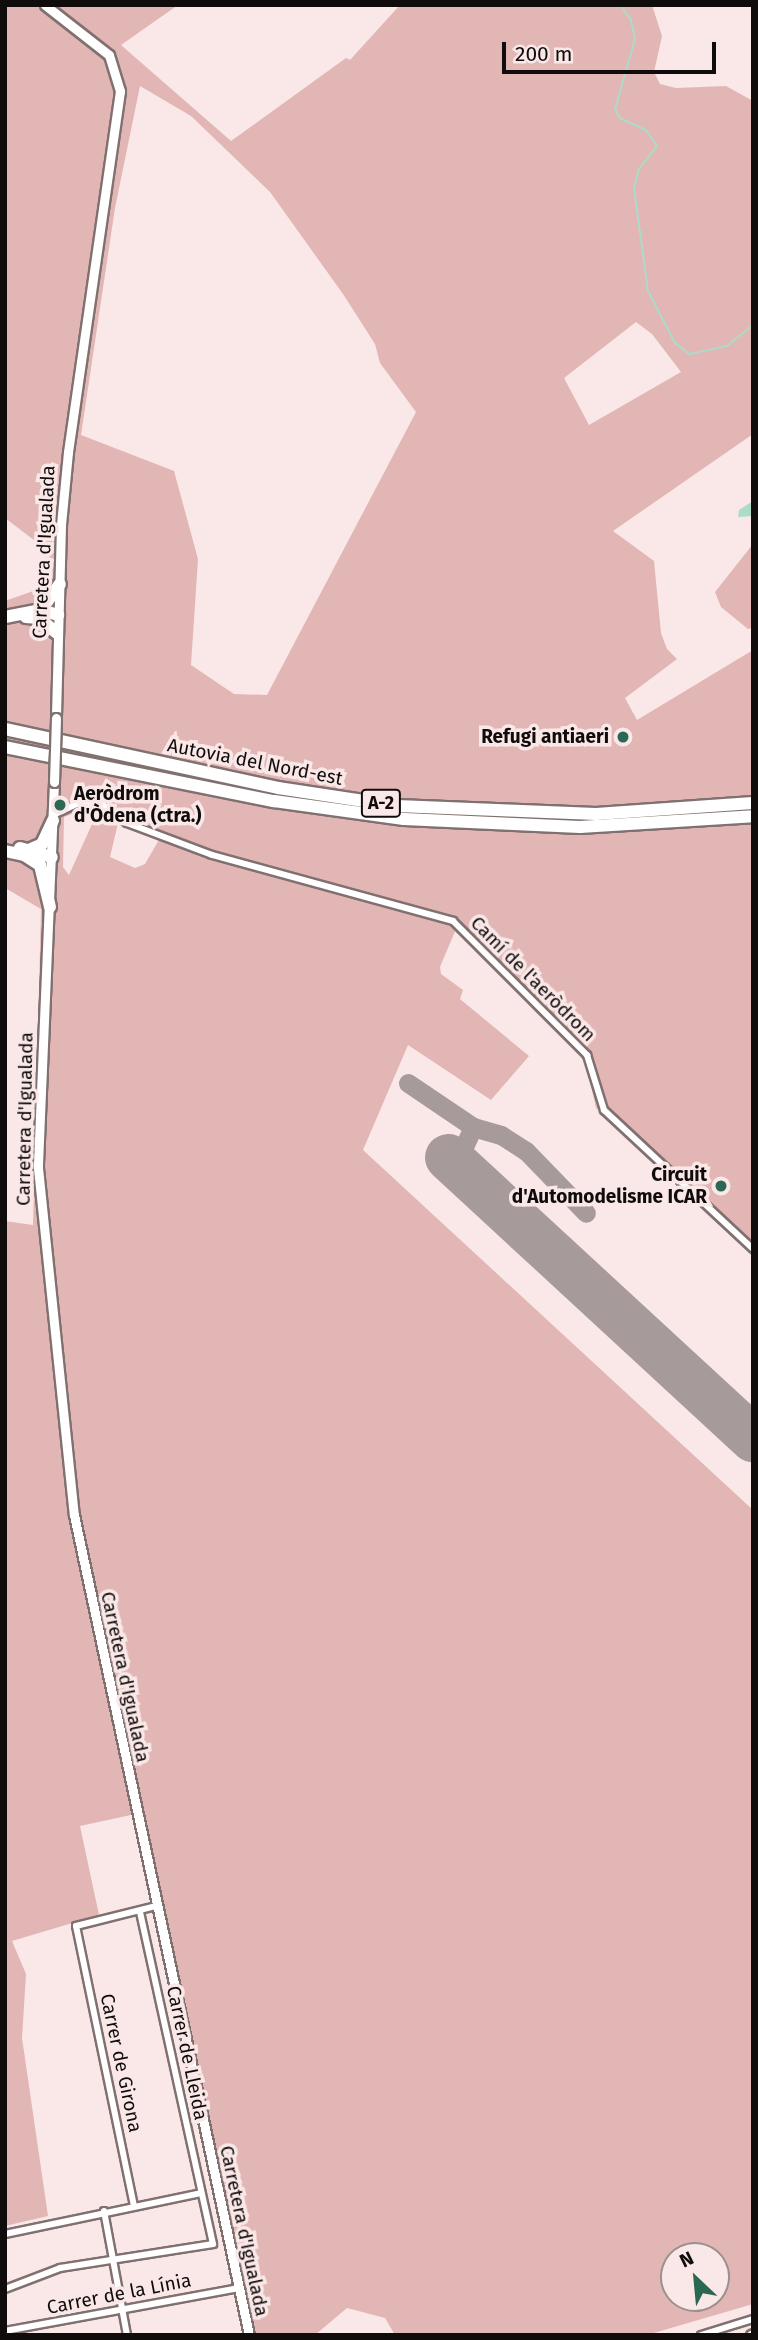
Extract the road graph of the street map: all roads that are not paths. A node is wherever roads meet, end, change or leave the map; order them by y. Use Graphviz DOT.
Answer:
graph roads {
  1 [pos="45,5"];
  2 [pos="60,584"];
  3 [pos="40,614"];
  4 [pos="58,615"];
  5 [pos="10,617"];
  6 [pos="57,632"];
  7 [pos="9,729"];
  8 [pos="5,749"];
  9 [pos="753,803"];
  10 [pos="753,816"];
  11 [pos="54,818"];
  12 [pos="5,849"];
  13 [pos="33,854"];
  14 [pos="52,857"];
  15 [pos="50,907"];
  16 [pos="753,1249"];
  17 [pos="156,1906"];
  18 [pos="140,1911"];
  19 [pos="201,2193"];
  20 [pos="134,2206"];
  21 [pos="104,2211"];
  22 [pos="5,2234"];
  23 [pos="113,2260"];
  24 [pos="239,2288"];
  25 [pos="5,2289"];
  26 [pos="122,2309"];
  27 [pos="753,2319"];
  28 [pos="5,2331"];
  29 [pos="127,2335"];
  30 [pos="249,2335"];
  31 [pos="701,2335"];
  1 -- 2 [label="street, Carretera d'Igualada"];
  2 -- 3 [label="highway"];
  2 -- 4 [label="street, Carretera d'Igualada"];
  3 -- 4 [label="highway"];
  3 -- 5 [label="highway"];
  3 -- 6 [label="highway"];
  4 -- 6 [label="street, Carretera d'Igualada"];
  6 -- 11 [label="street, Carretera d'Igualada, bridge"];
  7 -- 9 [label="highway, Autovia del Nord-est / A-2"];
  8 -- 10 [label="highway, Autovia del Nord-est / A-2"];
  11 -- 13 [label="highway"];
  11 -- 14 [label="street, Carretera d'Igualada"];
  11 -- 16 [label="street, Camí de l'aeròdrom"];
  12 -- 13 [label="highway"];
  13 -- 14 [label="highway"];
  13 -- 15 [label="highway"];
  14 -- 15 [label="street, Carretera d'Igualada"];
  15 -- 17 [label="street, Carretera d'Igualada"];
  17 -- 18 [label="street"];
  17 -- 24 [label="street, Carretera d'Igualada"];
  18 -- 19 [label="street, Carrer de Lleida"];
  18 -- 20 [label="street, Carrer de Girona"];
  19 -- 20 [label="street"];
  19 -- 23 [label="street, Carrer de Lleida"];
  20 -- 21 [label="street"];
  21 -- 22 [label="street"];
  21 -- 23 [label="street"];
  23 -- 25 [label="street"];
  23 -- 26 [label="street"];
  24 -- 26 [label="street, Carrer de la Línia"];
  24 -- 30 [label="street, Carretera d'Igualada"];
  26 -- 28 [label="street, Carrer de la Línia"];
  26 -- 29 [label="street"];
  27 -- 31 [label="street"];
}
